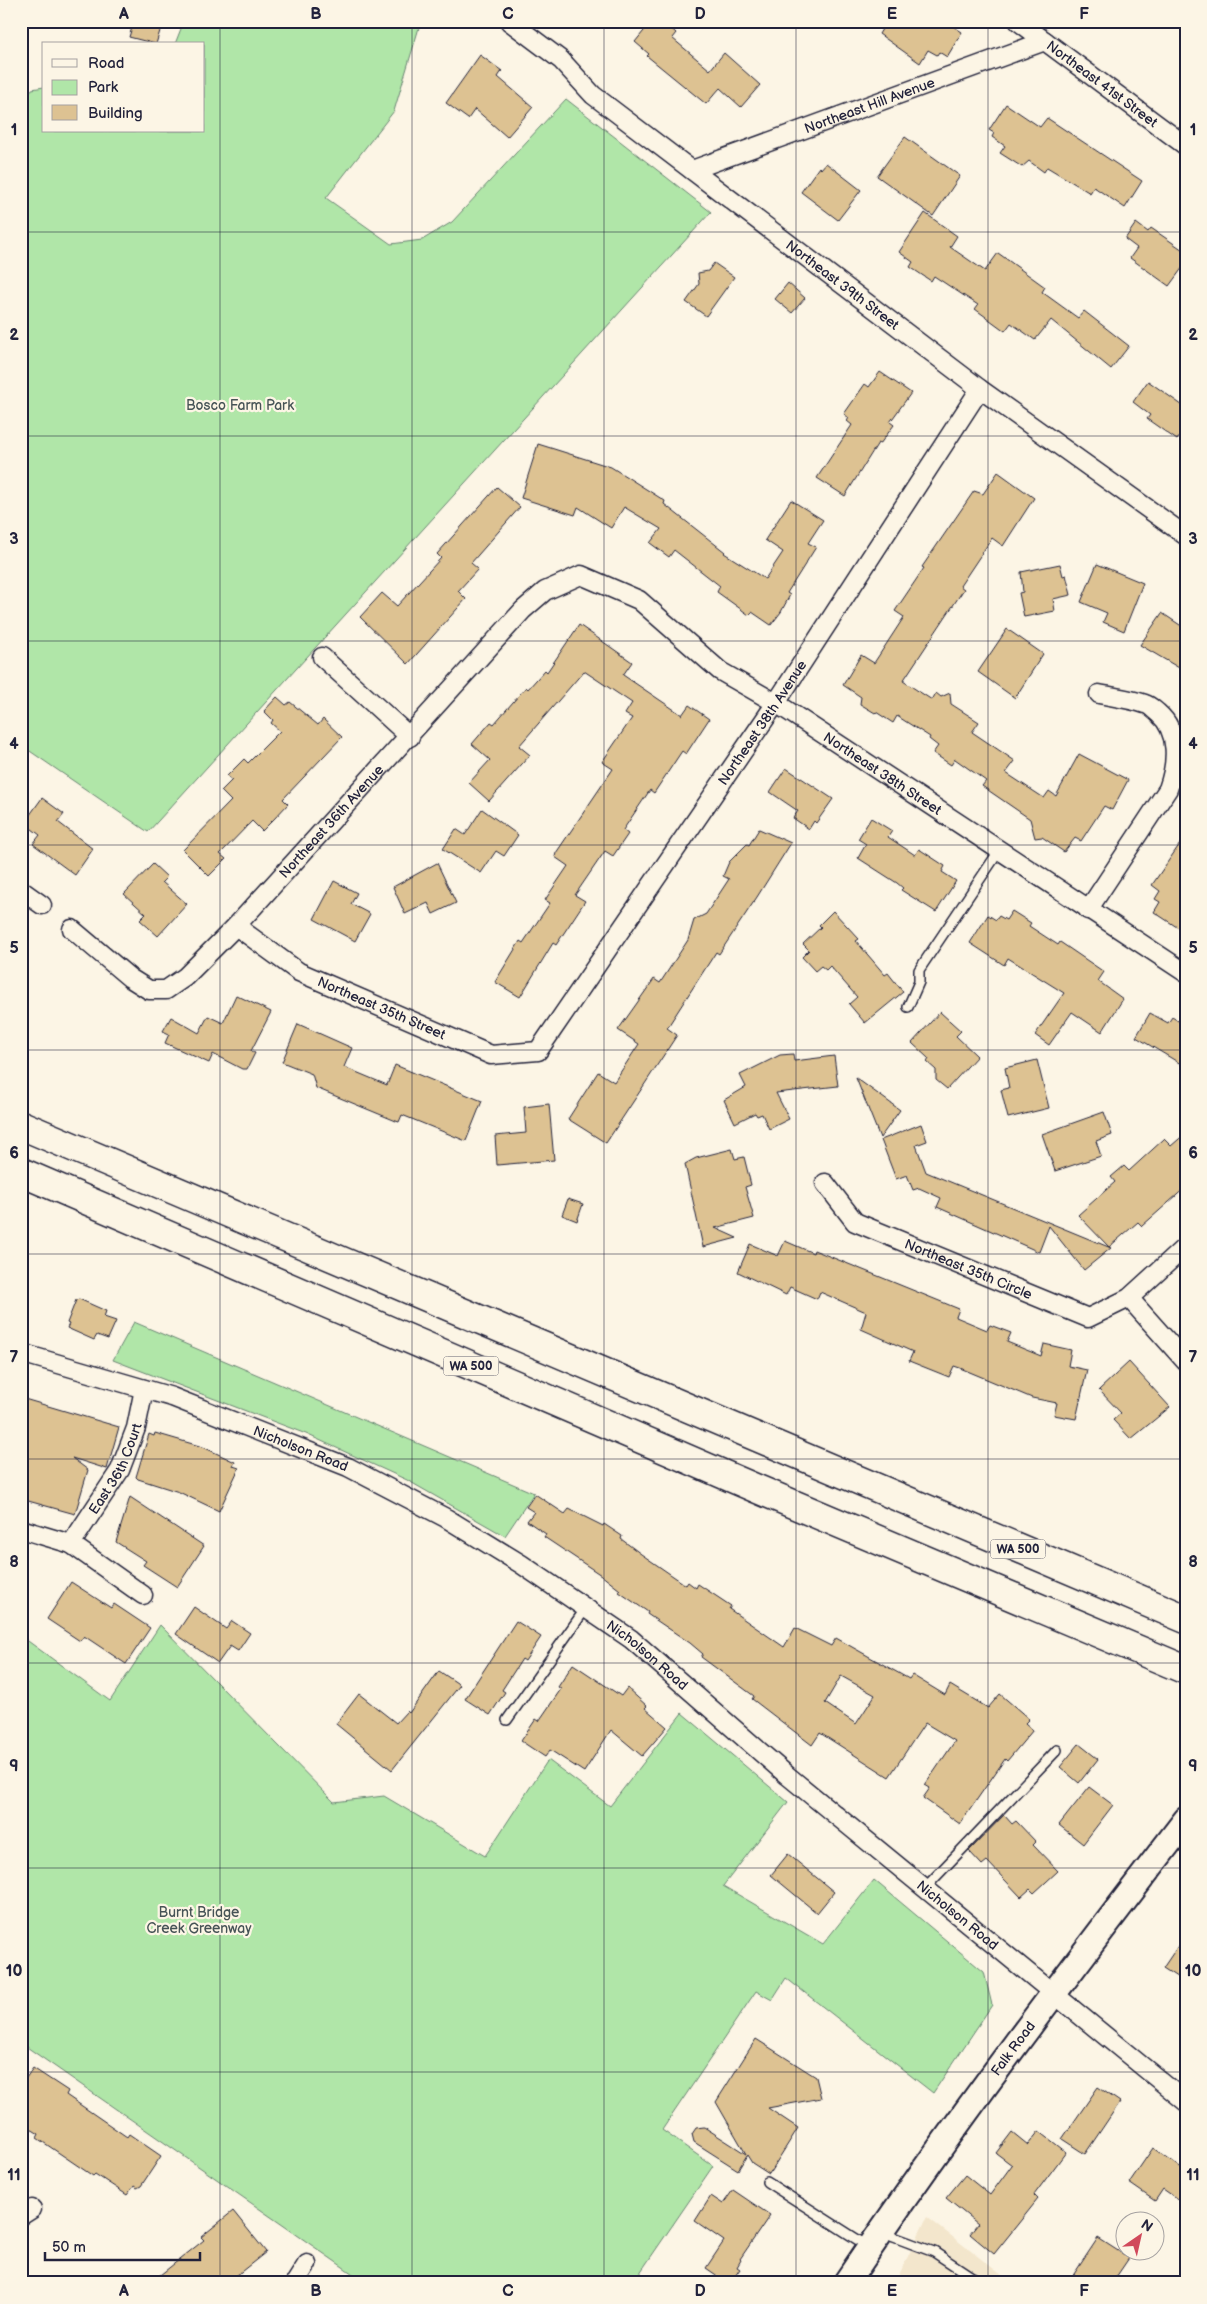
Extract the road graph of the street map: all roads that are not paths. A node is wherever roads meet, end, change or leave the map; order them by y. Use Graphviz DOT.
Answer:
graph roads {
  1 [pos="510,21"];
  2 [pos="1018,21"];
  3 [pos="1045,41"];
  4 [pos="1186,146"];
  5 [pos="692,170"];
  6 [pos="980,389"];
  7 [pos="1186,536"];
  8 [pos="581,575"];
  9 [pos="322,657"];
  10 [pos="1099,694"];
  11 [pos="776,703"];
  12 [pos="410,737"];
  13 [pos="999,851"];
  14 [pos="21,890"];
  15 [pos="42,905"];
  16 [pos="1088,910"];
  17 [pos="236,926"];
  18 [pos="72,929"];
  19 [pos="1186,973"];
  20 [pos="908,1007"];
  21 [pos="538,1051"];
  22 [pos="21,1125"];
  23 [pos="21,1172"];
  24 [pos="825,1183"];
  25 [pos="1186,1246"];
  26 [pos="1129,1298"];
  27 [pos="21,1353"];
  28 [pos="1186,1362"];
  29 [pos="144,1389"];
  30 [pos="21,1529"];
  31 [pos="71,1544"];
  32 [pos="142,1594"];
  33 [pos="586,1608"];
  34 [pos="1186,1619"];
  35 [pos="1176,1666"];
  36 [pos="1186,1682"];
  37 [pos="507,1720"];
  38 [pos="1057,1750"];
  39 [pos="1186,1820"];
  40 [pos="924,1888"];
  41 [pos="1052,1994"];
  42 [pos="1186,2102"];
  43 [pos="767,2182"];
  44 [pos="875,2240"];
  45 [pos="307,2264"];
  46 [pos="295,2283"];
  47 [pos="846,2283"];
  48 [pos="981,2283"];
  1 -- 5 [label="street, Northeast 39th Street"];
  2 -- 3 [label="street, Northeast 41st Street"];
  3 -- 4 [label="street, Northeast 41st Street"];
  3 -- 5 [label="street, Northeast Hill Avenue"];
  5 -- 6 [label="street, Northeast 39th Street"];
  6 -- 7 [label="street, Northeast 39th Street"];
  6 -- 11 [label="street, Northeast 38th Avenue"];
  8 -- 11 [label="street, Northeast 38th Street"];
  8 -- 12 [label="street, Northeast 36th Avenue"];
  9 -- 12 [label="street"];
  10 -- 16 [label="street"];
  11 -- 13 [label="street, Northeast 38th Street"];
  11 -- 21 [label="street, Northeast 38th Avenue"];
  12 -- 17 [label="street, Northeast 36th Avenue"];
  13 -- 16 [label="street, Northeast 38th Street"];
  13 -- 20 [label="lane"];
  14 -- 15 [label="street"];
  16 -- 19 [label="street, Northeast 38th Street"];
  17 -- 18 [label="street, Northeast 36th Avenue"];
  17 -- 21 [label="street, Northeast 35th Street"];
  22 -- 34 [label="highway, WA 500"];
  23 -- 35 [label="highway, WA 500"];
  24 -- 26 [label="street, Northeast 35th Circle"];
  25 -- 26 [label="street, Northeast 35th Circle"];
  26 -- 28 [label="street"];
  27 -- 29 [label="street, Nicholson Road"];
  29 -- 31 [label="street, East 36th Court"];
  29 -- 33 [label="street, Nicholson Road"];
  30 -- 31 [label="street"];
  31 -- 32 [label="street"];
  33 -- 37 [label="lane"];
  33 -- 40 [label="street, Nicholson Road"];
  35 -- 36 [label="highway"];
  38 -- 40 [label="lane"];
  39 -- 41 [label="street, Falk Road"];
  40 -- 41 [label="street, Nicholson Road"];
  41 -- 42 [label="street, Nicholson Road"];
  41 -- 44 [label="street, Falk Road"];
  43 -- 44 [label="lane"];
  44 -- 47 [label="street, Falk Road"];
  44 -- 48 [label="lane"];
  45 -- 46 [label="street"];
}
